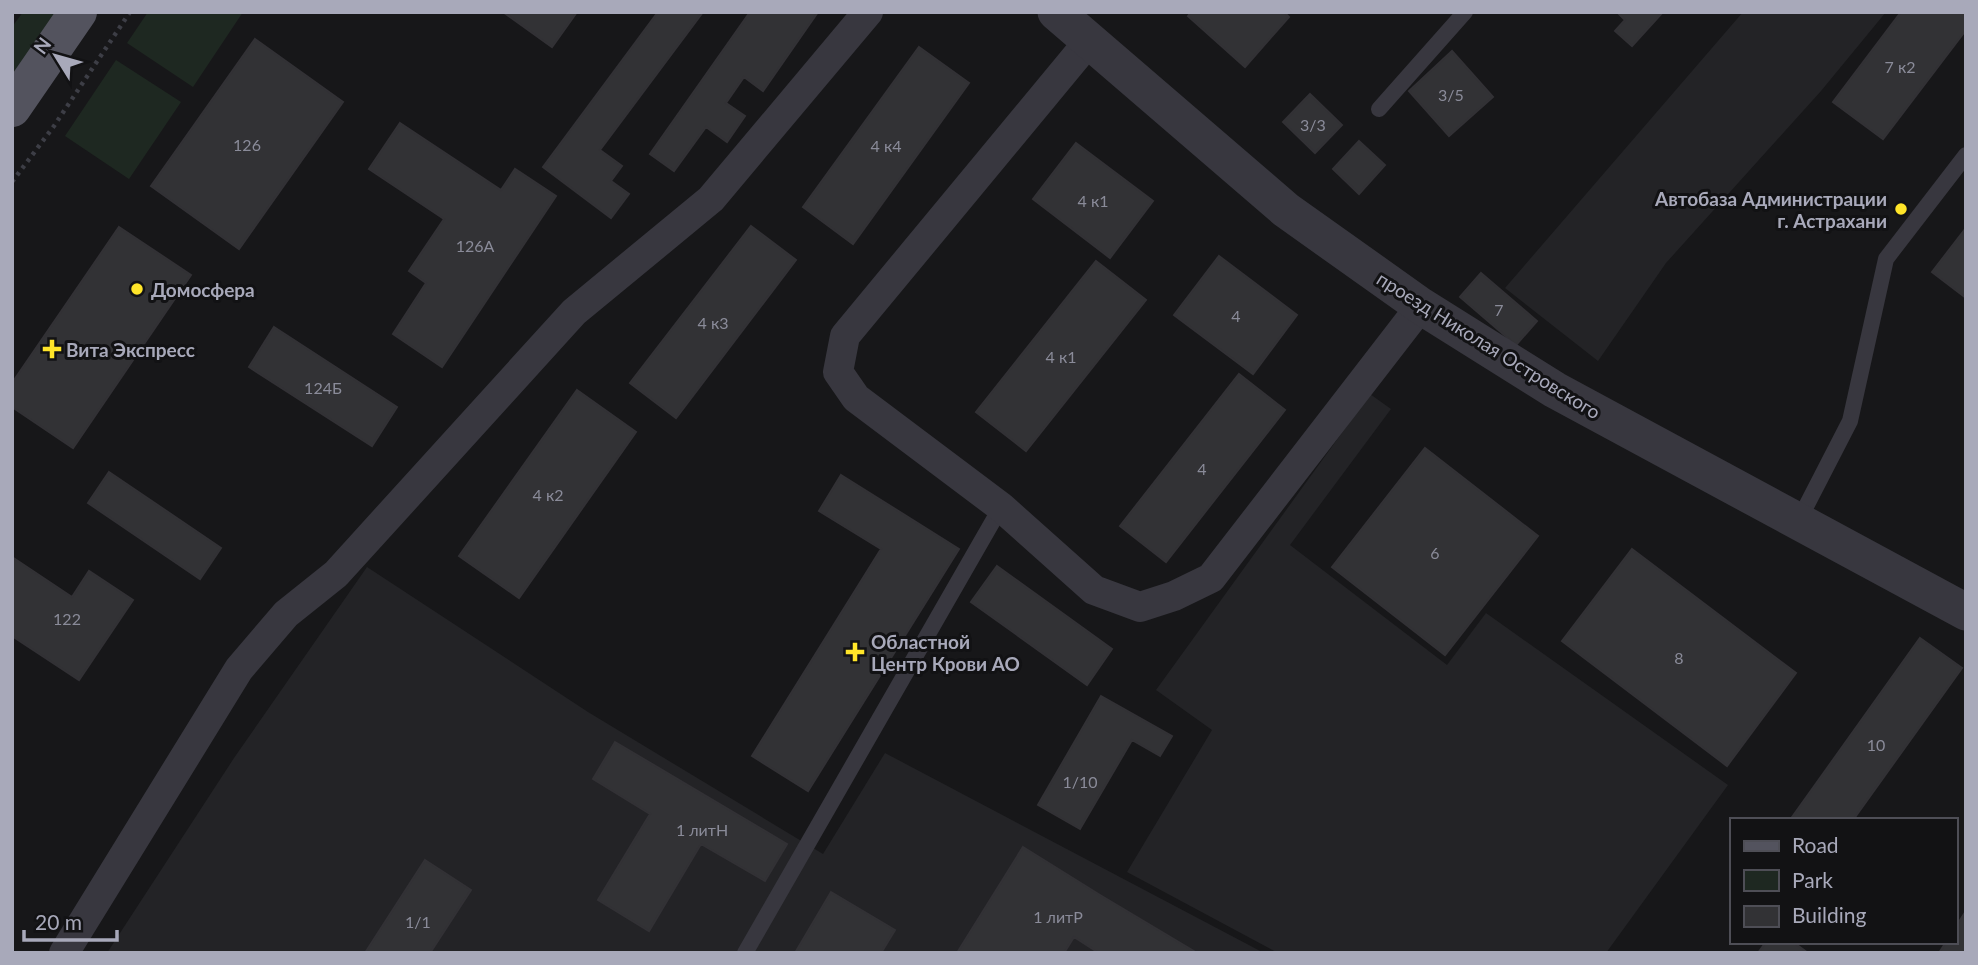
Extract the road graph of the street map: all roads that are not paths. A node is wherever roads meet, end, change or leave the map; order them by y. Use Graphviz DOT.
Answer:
graph roads {
  1 [pos="78,12"];
  2 [pos="868,12"];
  3 [pos="1056,12"];
  4 [pos="1465,12"];
  5 [pos="1090,40"];
  6 [pos="12,108"];
  7 [pos="1379,109"];
  8 [pos="1966,155"];
  9 [pos="1421,306"];
  10 [pos="1001,507"];
  11 [pos="1798,523"];
  12 [pos="1966,612"];
  13 [pos="64,953"];
  14 [pos="745,953"];
  1 -- 6 [label="main road"];
  2 -- 13 [label="street"];
  3 -- 5 [label="street, проезд Николая Островского"];
  4 -- 7 [label="lane"];
  5 -- 9 [label="street, проезд Николая Островского"];
  5 -- 10 [label="street"];
  8 -- 11 [label="lane"];
  9 -- 10 [label="street"];
  9 -- 11 [label="street, проезд Николая Островского"];
  10 -- 14 [label="lane"];
  11 -- 12 [label="street, проезд Николая Островского"];
}
